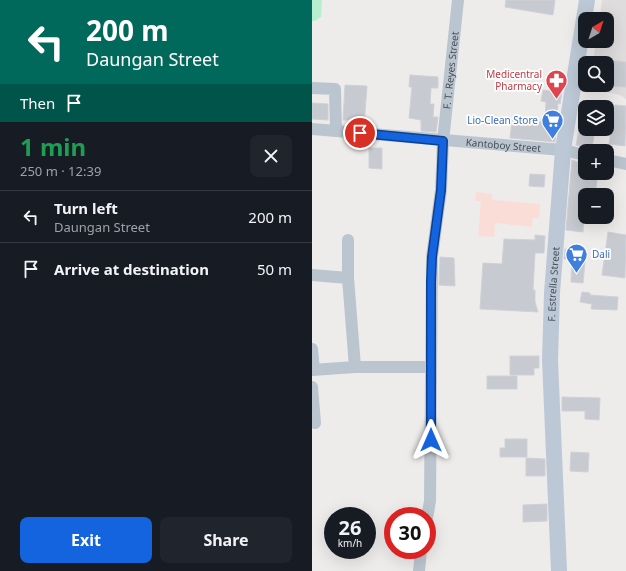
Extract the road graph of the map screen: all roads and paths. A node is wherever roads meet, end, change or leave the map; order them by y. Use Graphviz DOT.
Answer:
graph roads {
  1 [pos="458,0"];
  2 [pos="587,0"];
  3 [pos="312,88"];
  4 [pos="312,128"];
  5 [pos="336,131"];
  6 [pos="443,141"];
  7 [pos="563,150"];
  8 [pos="578,153"];
  9 [pos="614,161"];
  10 [pos="626,164"];
  11 [pos="348,240"];
  12 [pos="312,276"];
  13 [pos="348,278"];
  14 [pos="312,349"];
  15 [pos="355,367"];
  16 [pos="430,367"];
  17 [pos="313,370"];
  18 [pos="312,387"];
  19 [pos="315,423"];
  20 [pos="429,507"];
  21 [pos="421,559"];
  22 [pos="419,571"];
  23 [pos="559,571"];
  1 -- 6 [label="street, F. T. Reyes Street"];
  2 -- 7 [label="main road, F. Estrella Street"];
  3 -- 5 [label="street"];
  4 -- 5 [label="street, Kantoboy Street"];
  5 -- 6 [label="street, Kantoboy Street"];
  6 -- 7 [label="street, Kantoboy Street"];
  6 -- 16 [label="street, F. T. Reyes Street"];
  7 -- 8 [label="street, Kantoboy Street"];
  7 -- 23 [label="main road, F. Estrella Street"];
  9 -- 10 [label="street"];
  11 -- 13 [label="street"];
  12 -- 13 [label="street"];
  13 -- 15 [label="street"];
  14 -- 17 [label="street"];
  15 -- 16 [label="street"];
  15 -- 17 [label="street"];
  16 -- 20 [label="street, F. T. Reyes Street"];
  18 -- 19 [label="street"];
  21 -- 22 [label="street"];
}
